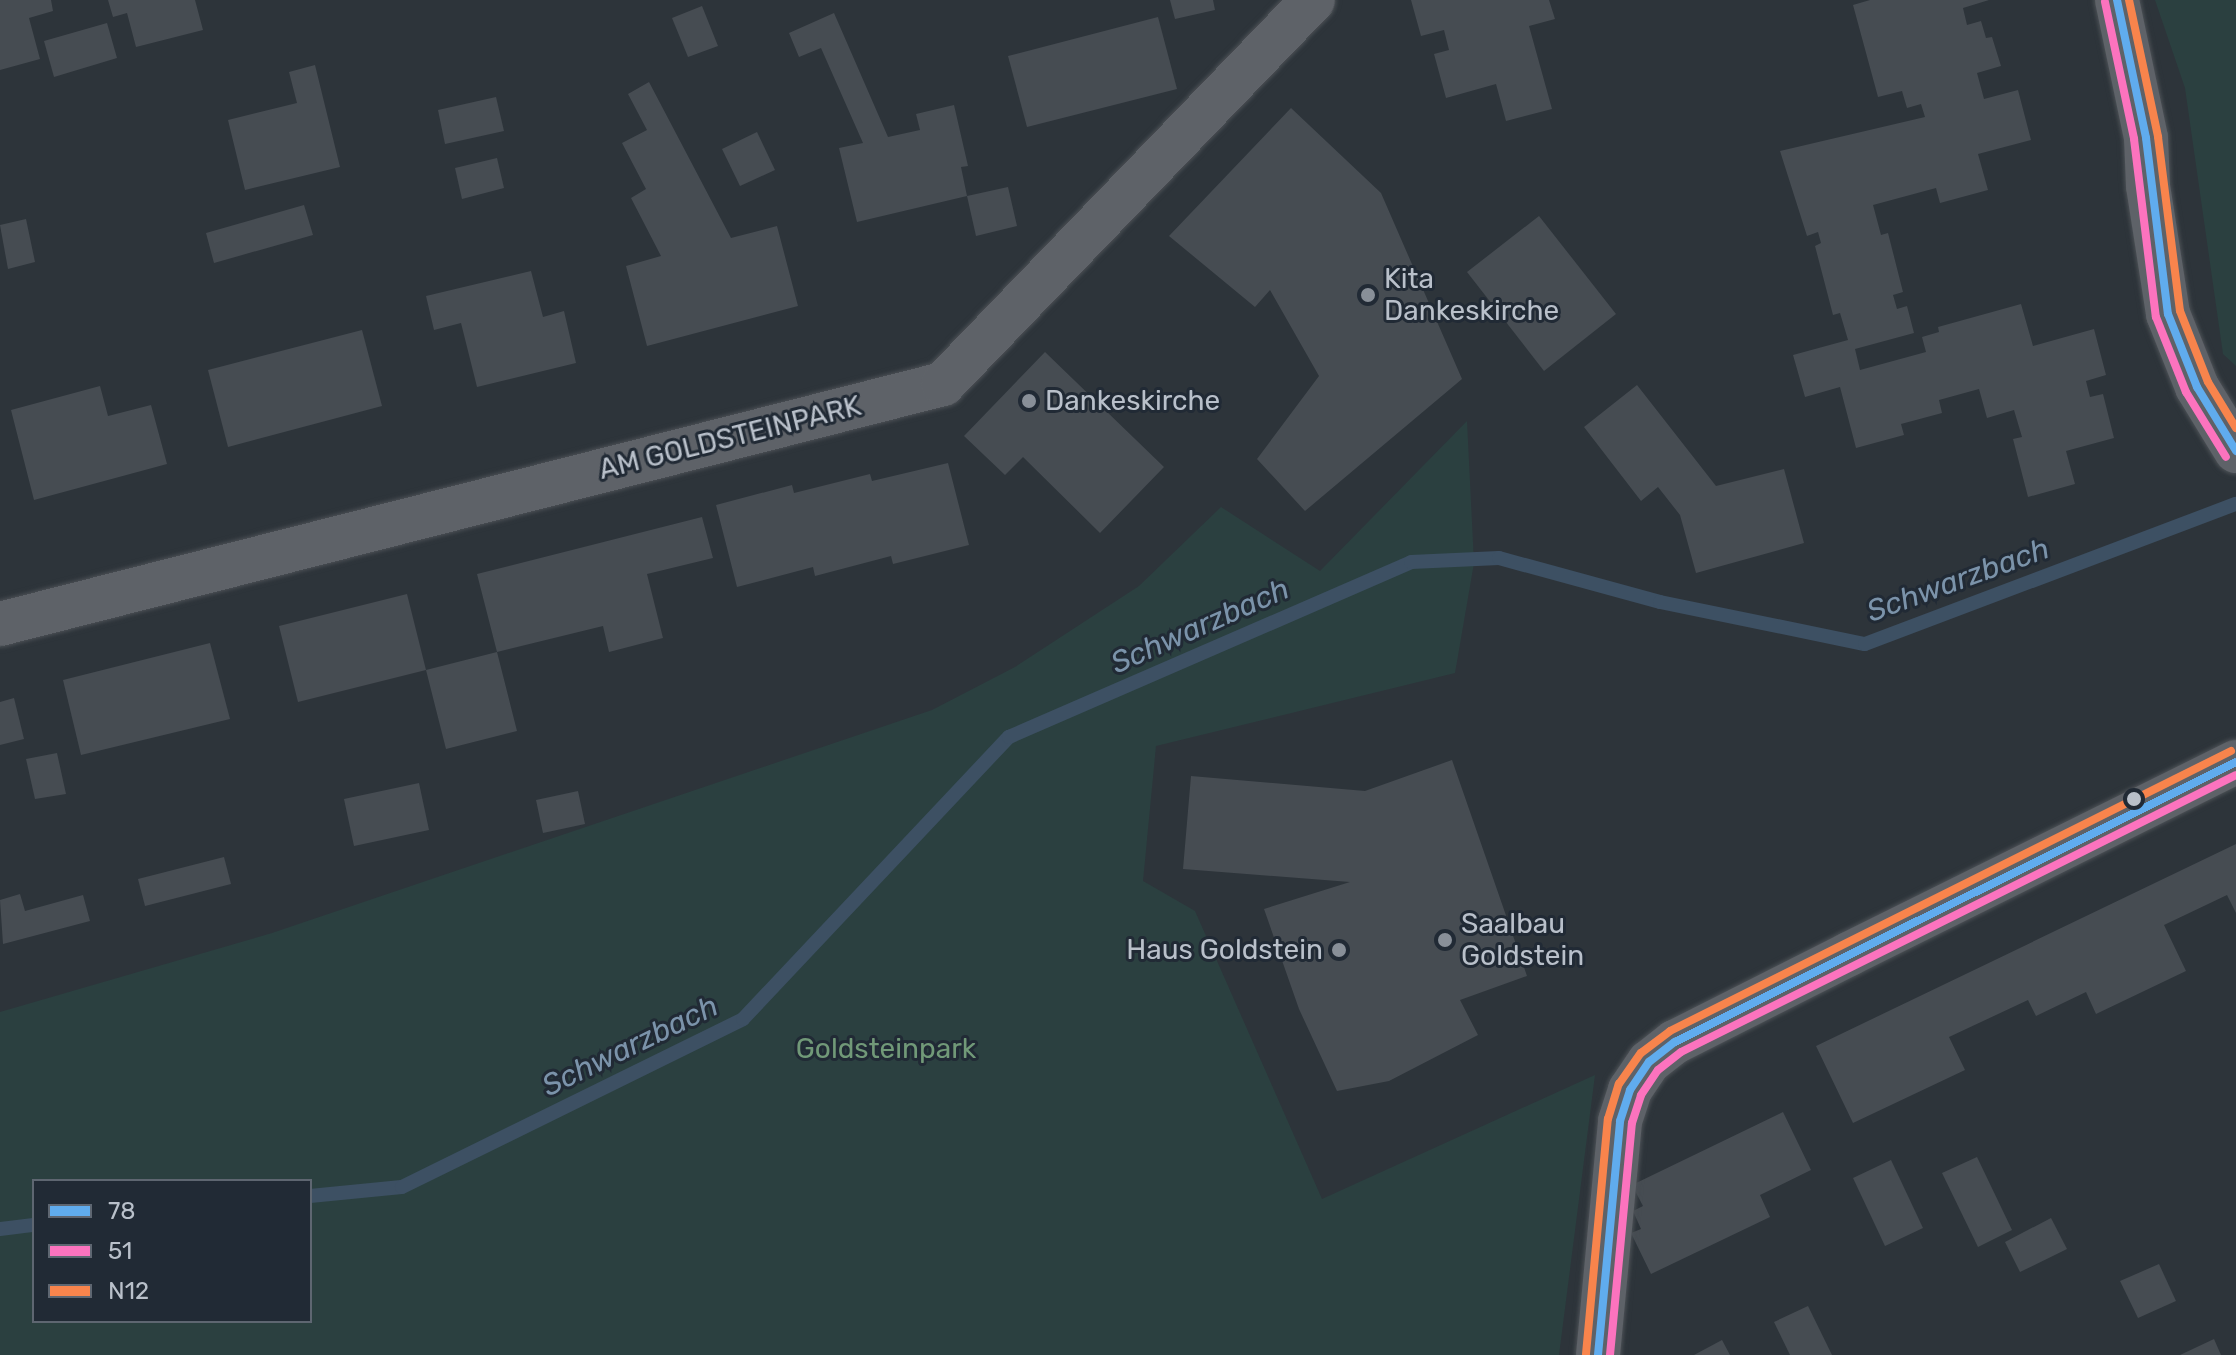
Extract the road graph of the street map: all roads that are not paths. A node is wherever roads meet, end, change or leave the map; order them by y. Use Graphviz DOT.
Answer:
graph roads {
  1 [pos="1313,0"];
  2 [pos="2117,0"];
  3 [pos="2236,451"];
  4 [pos="0,624"];
  5 [pos="2236,762"];
  6 [pos="1598,1355"];
  1 -- 4 [label="street, AM GOLDSTEINPARK"];
  2 -- 3 [label="street"];
  5 -- 6 [label="street"];
}
